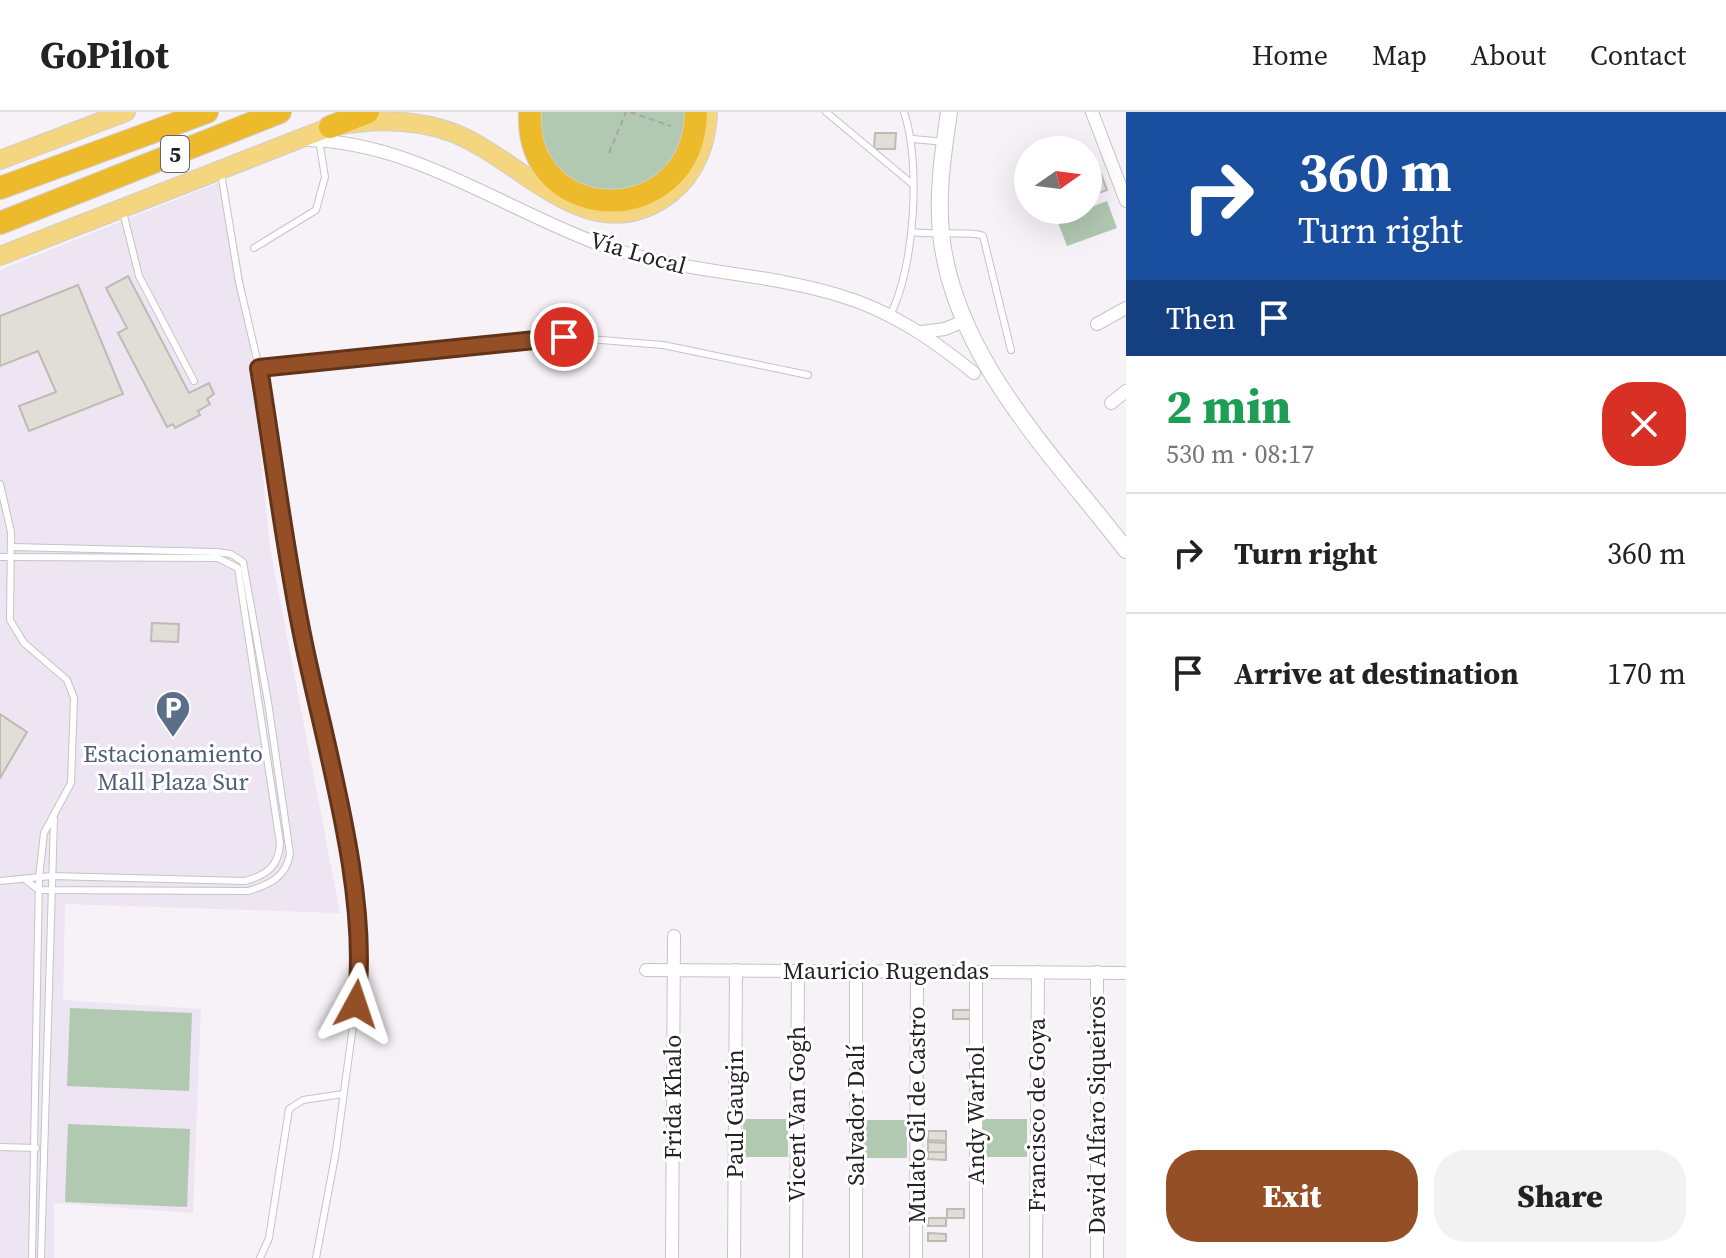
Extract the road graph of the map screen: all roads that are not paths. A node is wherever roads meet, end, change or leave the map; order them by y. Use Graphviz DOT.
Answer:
graph roads {
  1 [pos="126,112"];
  2 [pos="207,112"];
  3 [pos="280,112"];
  4 [pos="368,112"];
  5 [pos="530,112"];
  6 [pos="696,112"];
  7 [pos="708,112"];
  8 [pos="826,112"];
  9 [pos="904,112"];
  10 [pos="949,112"];
  11 [pos="1092,112"];
  12 [pos="325,134"];
  13 [pos="913,139"];
  14 [pos="945,142"];
  15 [pos="0,160"];
  16 [pos="220,170"];
  17 [pos="911,183"];
  18 [pos="0,186"];
  19 [pos="1126,201"];
  20 [pos="122,208"];
  21 [pos="0,223"];
  22 [pos="912,232"];
  23 [pos="941,236"];
  24 [pos="254,248"];
  25 [pos="0,256"];
  26 [pos="1126,308"];
  27 [pos="890,315"];
  28 [pos="964,321"];
  29 [pos="1097,324"];
  30 [pos="922,332"];
  31 [pos="1011,350"];
  32 [pos="259,368"];
  33 [pos="974,373"];
  34 [pos="808,375"];
  35 [pos="194,381"];
  36 [pos="1126,391"];
  37 [pos="1111,403"];
  38 [pos="0,484"];
  39 [pos="12,547"];
  40 [pos="1126,550"];
  41 [pos="0,557"];
  42 [pos="12,557"];
  43 [pos="56,811"];
  44 [pos="51,876"];
  45 [pos="39,878"];
  46 [pos="0,881"];
  47 [pos="27,881"];
  48 [pos="51,888"];
  49 [pos="39,890"];
  50 [pos="674,936"];
  51 [pos="646,970"];
  52 [pos="674,970"];
  53 [pos="736,970"];
  54 [pos="798,971"];
  55 [pos="856,971"];
  56 [pos="917,971"];
  57 [pos="976,972"];
  58 [pos="1038,972"];
  59 [pos="1097,972"];
  60 [pos="1126,973"];
  61 [pos="343,1094"];
  62 [pos="0,1147"];
  63 [pos="34,1148"];
  64 [pos="43,1148"];
  65 [pos="32,1258"];
  66 [pos="41,1258"];
  67 [pos="260,1258"];
  68 [pos="316,1258"];
  69 [pos="672,1258"];
  70 [pos="734,1258"];
  71 [pos="796,1258"];
  72 [pos="856,1258"];
  73 [pos="916,1258"];
  74 [pos="976,1258"];
  75 [pos="1036,1258"];
  76 [pos="1097,1258"];
  1 -- 15 [label="main road"];
  2 -- 18 [label="highway, 5"];
  3 -- 21 [label="highway, 5"];
  4 -- 12 [label="highway"];
  5 -- 6 [label="highway"];
  7 -- 12 [label="main road"];
  8 -- 17 [label="lane"];
  9 -- 13 [label="lane"];
  10 -- 14 [label="street"];
  11 -- 19 [label="street"];
  12 -- 16 [label="main road"];
  12 -- 24 [label="lane"];
  12 -- 27 [label="street, Vía Local"];
  13 -- 14 [label="lane"];
  13 -- 17 [label="lane"];
  14 -- 23 [label="street"];
  16 -- 20 [label="main road"];
  16 -- 32 [label="lane"];
  17 -- 22 [label="lane"];
  20 -- 25 [label="main road"];
  20 -- 35 [label="lane"];
  22 -- 23 [label="lane"];
  22 -- 27 [label="lane"];
  23 -- 28 [label="street"];
  23 -- 31 [label="lane"];
  26 -- 29 [label="street"];
  27 -- 30 [label="street, Vía Local"];
  28 -- 30 [label="street"];
  28 -- 40 [label="street"];
  30 -- 33 [label="street, Vía Local"];
  32 -- 34 [label="lane"];
  32 -- 61 [label="lane"];
  36 -- 37 [label="street"];
  38 -- 39 [label="lane"];
  39 -- 42 [label="lane"];
  39 -- 48 [label="lane"];
  41 -- 42 [label="lane"];
  42 -- 43 [label="lane"];
  42 -- 44 [label="lane"];
  43 -- 44 [label="lane"];
  43 -- 45 [label="lane"];
  44 -- 45 [label="lane"];
  44 -- 48 [label="lane"];
  45 -- 47 [label="lane"];
  45 -- 49 [label="lane"];
  46 -- 47 [label="lane"];
  47 -- 49 [label="lane"];
  48 -- 49 [label="lane"];
  48 -- 64 [label="lane"];
  49 -- 63 [label="lane"];
  50 -- 52 [label="street, Frida Khalo"];
  51 -- 52 [label="street, Mauricio Rugendas"];
  52 -- 53 [label="street, Mauricio Rugendas"];
  52 -- 69 [label="street, Frida Khalo"];
  53 -- 54 [label="street, Mauricio Rugendas"];
  53 -- 70 [label="street, Paul Gaugin"];
  54 -- 55 [label="street, Mauricio Rugendas"];
  54 -- 71 [label="street, Vicent Van Gogh"];
  55 -- 56 [label="street, Mauricio Rugendas"];
  55 -- 72 [label="street, Salvador Dalí"];
  56 -- 57 [label="street, Mauricio Rugendas"];
  56 -- 73 [label="street, Mulato Gil de Castro"];
  57 -- 58 [label="street, Mauricio Rugendas"];
  57 -- 74 [label="street, Andy Warhol"];
  58 -- 59 [label="street, Mauricio Rugendas"];
  58 -- 75 [label="street, Francisco de Goya"];
  59 -- 60 [label="street, Mauricio Rugendas"];
  59 -- 76 [label="street, David Alfaro Siqueiros"];
  61 -- 67 [label="lane"];
  61 -- 68 [label="lane"];
  62 -- 63 [label="lane"];
  63 -- 64 [label="lane"];
  63 -- 65 [label="lane"];
  64 -- 66 [label="lane"];
}
